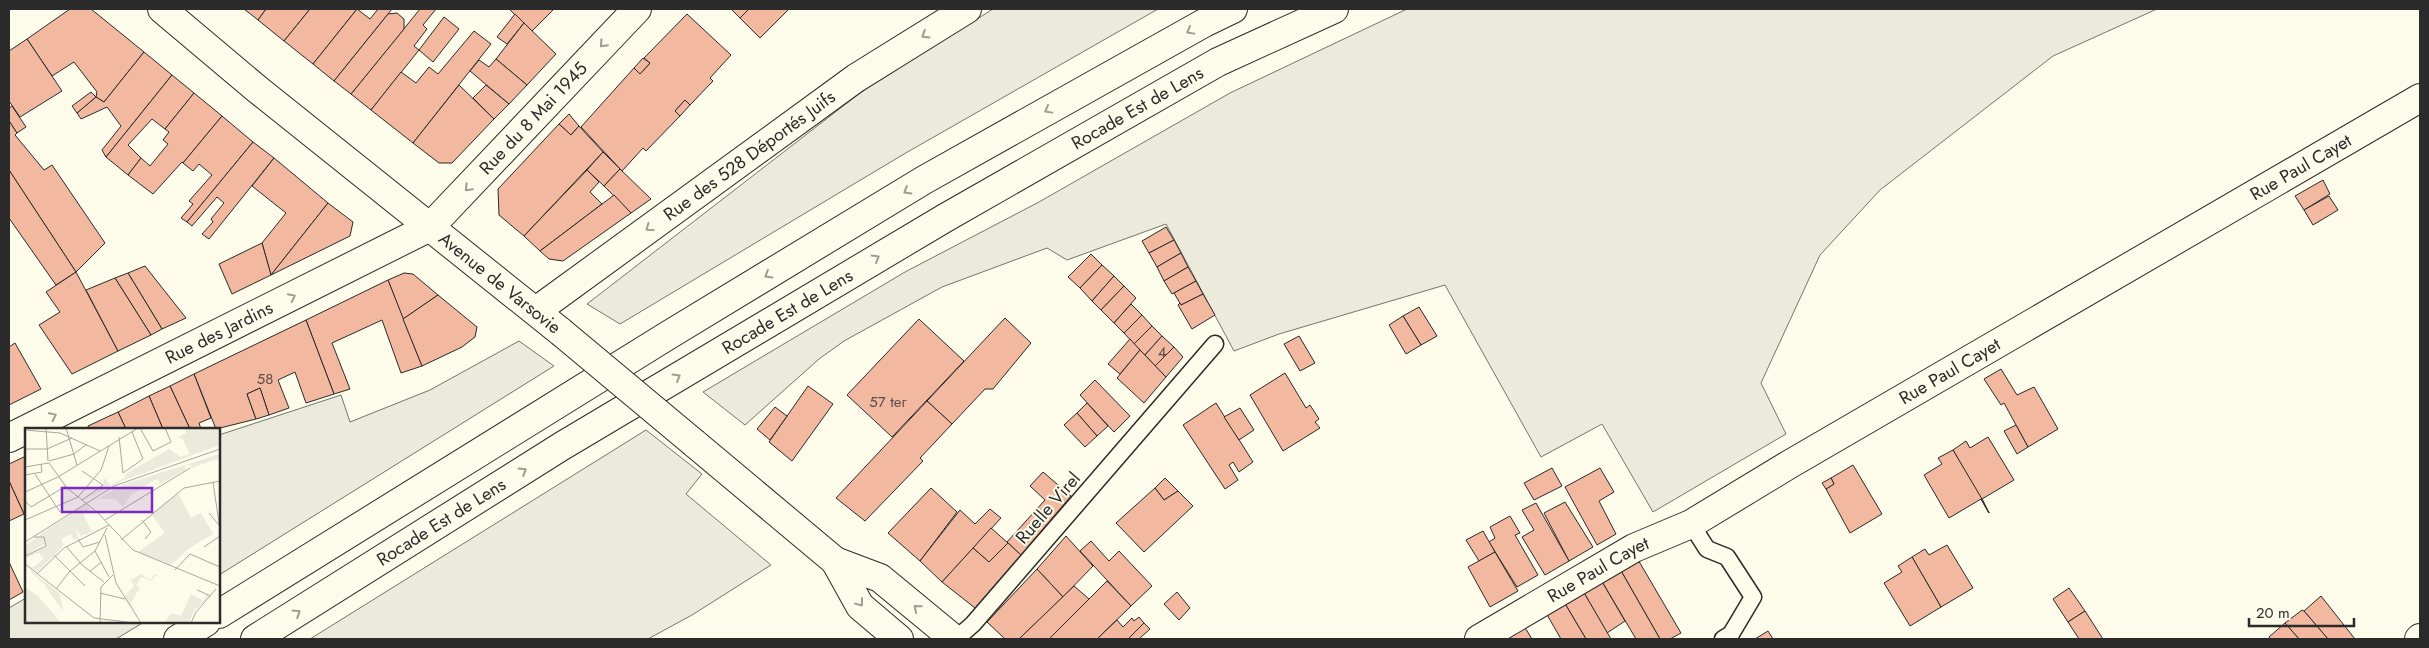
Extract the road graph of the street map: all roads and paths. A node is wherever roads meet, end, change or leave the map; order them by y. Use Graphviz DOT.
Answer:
graph roads {
  1 [pos="162,9"];
  2 [pos="637,9"];
  3 [pos="967,9"];
  4 [pos="1233,9"];
  5 [pos="1334,9"];
  6 [pos="2420,98"];
  7 [pos="430,227"];
  8 [pos="536,311"];
  9 [pos="1215,344"];
  10 [pos="29,428"];
  11 [pos="25,430"];
  12 [pos="9,438"];
  13 [pos="1691,524"];
  14 [pos="835,561"];
  15 [pos="220,613"];
  16 [pos="204,623"];
  17 [pos="178,639"];
  18 [pos="256,639"];
  19 [pos="900,639"];
  20 [pos="955,639"];
  21 [pos="1479,639"];
  22 [pos="1723,639"];
  1 -- 7 [label="main road, Avenue de Varsovie"];
  2 -- 7 [label="main road, Rue du 8 Mai 1945, one-way"];
  3 -- 8 [label="main road, Rue des 528 Déportés Juifs, one-way"];
  4 -- 15 [label="main road, one-way"];
  18 -- 5 [label="main road, Rocade Est de Lens, one-way"];
  6 -- 13 [label="main road, Rue Paul Cayet"];
  7 -- 8 [label="main road, Avenue de Varsovie"];
  10 -- 7 [label="main road, Rue des Jardins, one-way"];
  8 -- 14 [label="main road, Avenue de Varsovie, bridge"];
  9 -- 20 [label="lane, Ruelle Virel"];
  12 -- 11 [label="main road, Rue des Jardins, one-way"];
  13 -- 21 [label="main road, Rue Paul Cayet"];
  13 -- 22 [label="lane"];
  14 -- 19 [label="main road, Avenue de Varsovie, one-way"];
  20 -- 14 [label="main road, Avenue de Varsovie, one-way"];
  16 -- 17 [label="main road"];
}
